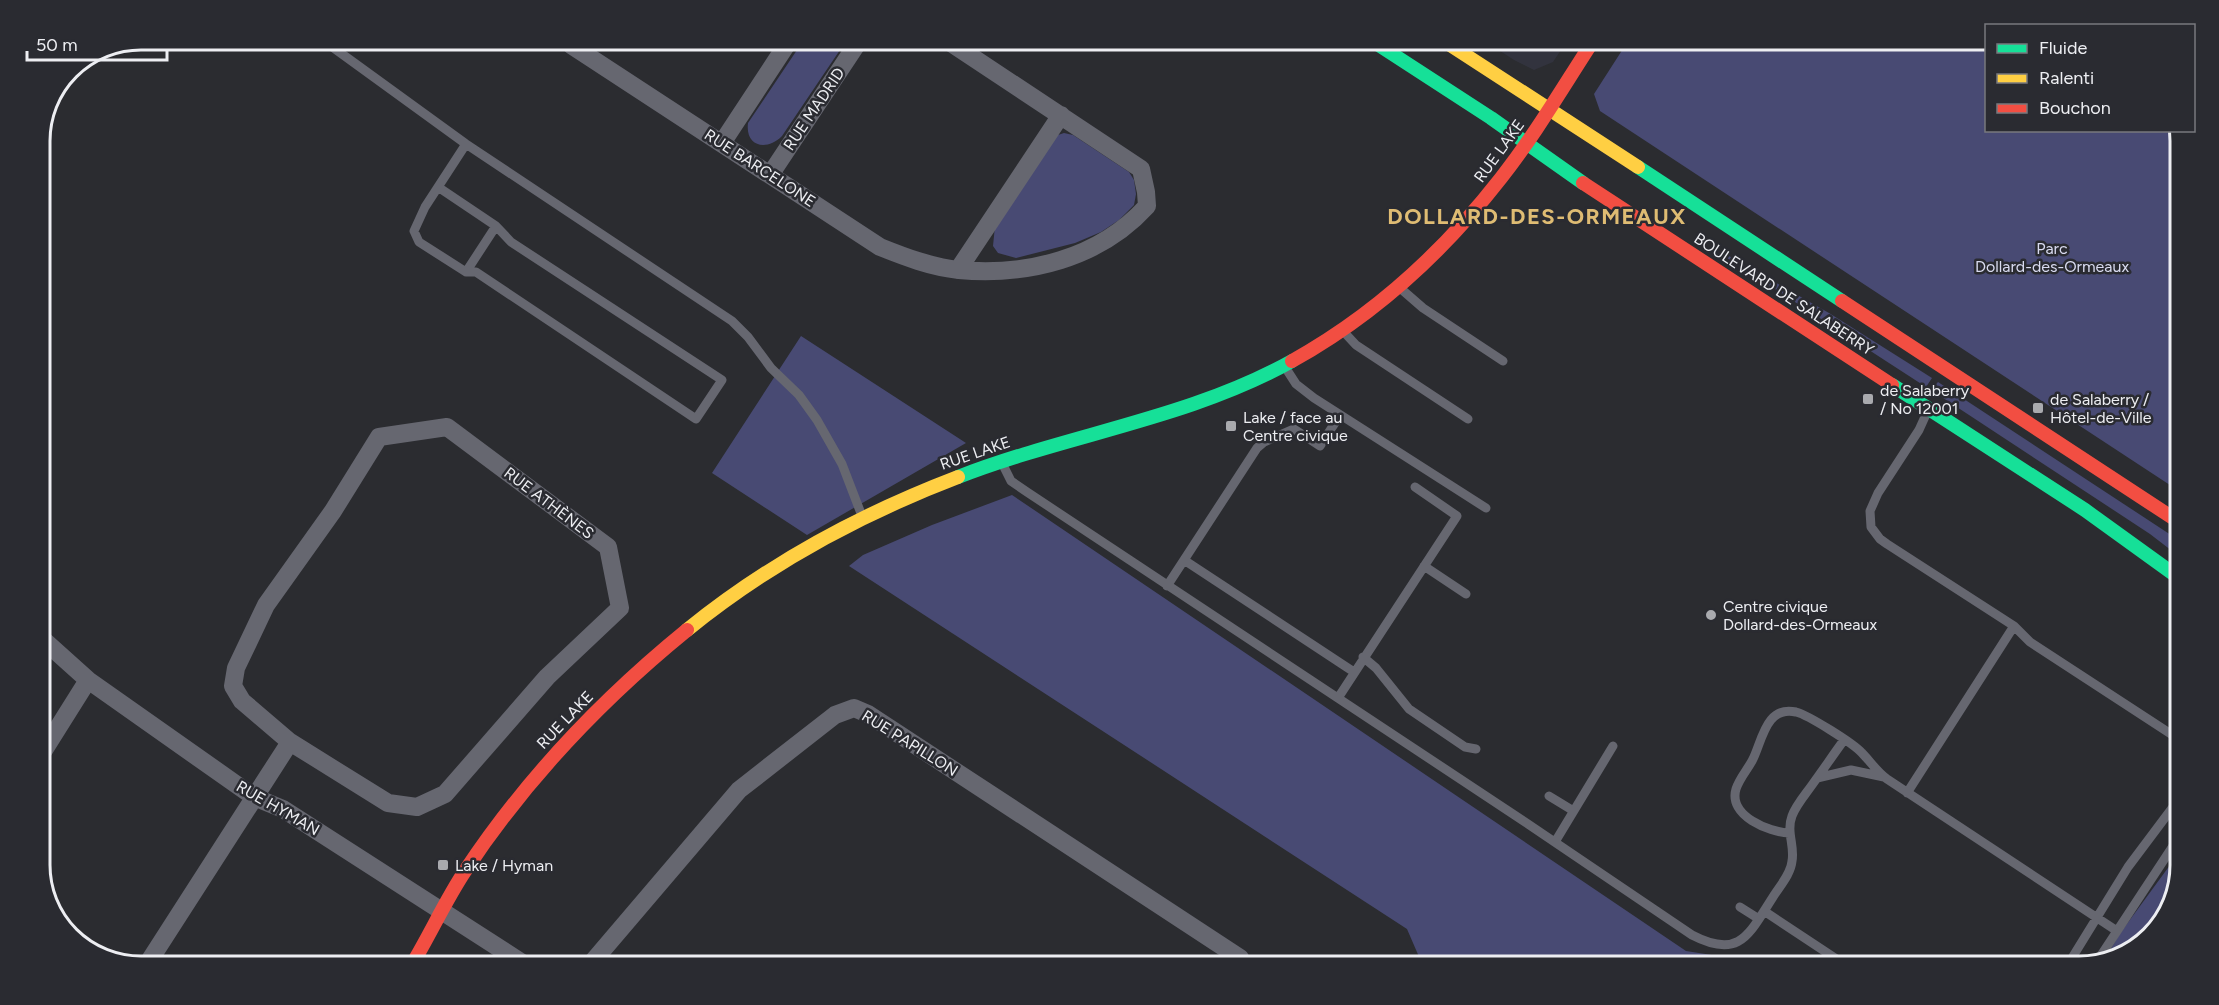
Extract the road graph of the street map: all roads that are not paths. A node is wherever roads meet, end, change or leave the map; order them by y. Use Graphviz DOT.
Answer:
graph roads {
  1 [pos="337,50"];
  2 [pos="579,50"];
  3 [pos="784,50"];
  4 [pos="853,50"];
  5 [pos="962,50"];
  6 [pos="1386,50"];
  7 [pos="1458,50"];
  8 [pos="1587,50"];
  9 [pos="1548,110"];
  10 [pos="1061,115"];
  11 [pos="722,143"];
  12 [pos="466,144"];
  13 [pos="1526,144"];
  14 [pos="770,175"];
  15 [pos="438,188"];
  16 [pos="496,226"];
  17 [pos="958,270"];
  18 [pos="466,272"];
  19 [pos="1398,286"];
  20 [pos="1341,328"];
  21 [pos="1503,361"];
  22 [pos="1284,365"];
  23 [pos="1929,408"];
  24 [pos="1340,415"];
  25 [pos="1468,419"];
  26 [pos="1002,461"];
  27 [pos="1415,487"];
  28 [pos="1486,508"];
  29 [pos="2170,516"];
  30 [pos="864,518"];
  31 [pos="1184,560"];
  32 [pos="1424,566"];
  33 [pos="2170,571"];
  34 [pos="1167,586"];
  35 [pos="1466,594"];
  36 [pos="2014,626"];
  37 [pos="50,646"];
  38 [pos="1363,657"];
  39 [pos="1354,672"];
  40 [pos="88,680"];
  41 [pos="1338,698"];
  42 [pos="2170,733"];
  43 [pos="50,740"];
  44 [pos="1844,740"];
  45 [pos="290,742"];
  46 [pos="1613,746"];
  47 [pos="1476,749"];
  48 [pos="1884,777"];
  49 [pos="1817,778"];
  50 [pos="1907,793"];
  51 [pos="1549,796"];
  52 [pos="254,797"];
  53 [pos="1572,810"];
  54 [pos="2170,811"];
  55 [pos="1789,833"];
  56 [pos="1555,842"];
  57 [pos="2170,851"];
  58 [pos="1740,907"];
  59 [pos="442,912"];
  60 [pos="1762,915"];
  61 [pos="2096,918"];
  62 [pos="2117,931"];
  63 [pos="2104,951"];
  64 [pos="152,956"];
  65 [pos="417,956"];
  66 [pos="511,956"];
  67 [pos="599,956"];
  68 [pos="1237,956"];
  69 [pos="1830,956"];
  70 [pos="2073,956"];
  1 -- 12 [label="lane"];
  2 -- 11 [label="street, RUE BARCELONE"];
  3 -- 11 [label="street"];
  4 -- 14 [label="street, RUE MADRID"];
  5 -- 10 [label="street, RUE BARCELONE"];
  6 -- 13 [label="street, BOULEVARD DE SALABERRY"];
  7 -- 9 [label="street, BOULEVARD DE SALABERRY"];
  8 -- 9 [label="street, RUE LAKE"];
  9 -- 13 [label="street, RUE LAKE"];
  9 -- 29 [label="street, BOULEVARD DE SALABERRY"];
  10 -- 17 [label="street"];
  10 -- 17 [label="street, RUE BARCELONE"];
  11 -- 14 [label="street, RUE BARCELONE"];
  12 -- 15 [label="lane"];
  12 -- 30 [label="lane"];
  13 -- 19 [label="street, RUE LAKE"];
  13 -- 23 [label="street, BOULEVARD DE SALABERRY"];
  14 -- 17 [label="street, RUE BARCELONE"];
  15 -- 16 [label="lane"];
  15 -- 18 [label="lane"];
  16 -- 18 [label="lane"];
  16 -- 18 [label="lane"];
  19 -- 20 [label="street, RUE LAKE"];
  19 -- 21 [label="lane"];
  20 -- 22 [label="street, RUE LAKE"];
  20 -- 25 [label="lane"];
  22 -- 24 [label="lane"];
  22 -- 26 [label="street, RUE LAKE"];
  23 -- 33 [label="street, BOULEVARD DE SALABERRY"];
  23 -- 36 [label="lane"];
  24 -- 28 [label="lane"];
  24 -- 31 [label="lane"];
  26 -- 30 [label="street, RUE LAKE"];
  26 -- 34 [label="lane"];
  27 -- 32 [label="lane"];
  30 -- 59 [label="street, RUE LAKE"];
  31 -- 34 [label="lane"];
  31 -- 39 [label="lane"];
  32 -- 35 [label="lane"];
  32 -- 38 [label="lane"];
  34 -- 41 [label="lane"];
  36 -- 42 [label="lane"];
  36 -- 50 [label="lane"];
  37 -- 40 [label="street, RUE HYMAN"];
  38 -- 39 [label="lane"];
  38 -- 47 [label="lane"];
  39 -- 41 [label="lane"];
  40 -- 43 [label="street"];
  40 -- 52 [label="street, RUE HYMAN"];
  41 -- 56 [label="lane"];
  44 -- 48 [label="lane"];
  44 -- 49 [label="lane"];
  44 -- 55 [label="lane"];
  45 -- 45 [label="street, RUE ATHÈNES"];
  45 -- 52 [label="street"];
  46 -- 53 [label="lane"];
  48 -- 49 [label="lane"];
  48 -- 50 [label="lane"];
  49 -- 55 [label="lane"];
  50 -- 61 [label="lane"];
  51 -- 53 [label="lane"];
  52 -- 59 [label="street, RUE HYMAN"];
  52 -- 64 [label="street"];
  53 -- 56 [label="lane"];
  54 -- 61 [label="lane"];
  55 -- 60 [label="lane"];
  56 -- 60 [label="lane"];
  57 -- 62 [label="lane"];
  58 -- 60 [label="lane"];
  59 -- 65 [label="street, RUE LAKE"];
  59 -- 66 [label="street, RUE HYMAN"];
  60 -- 69 [label="lane"];
  61 -- 62 [label="lane"];
  61 -- 70 [label="lane"];
  62 -- 63 [label="lane"];
  67 -- 68 [label="street, RUE PAPILLON"];
}
